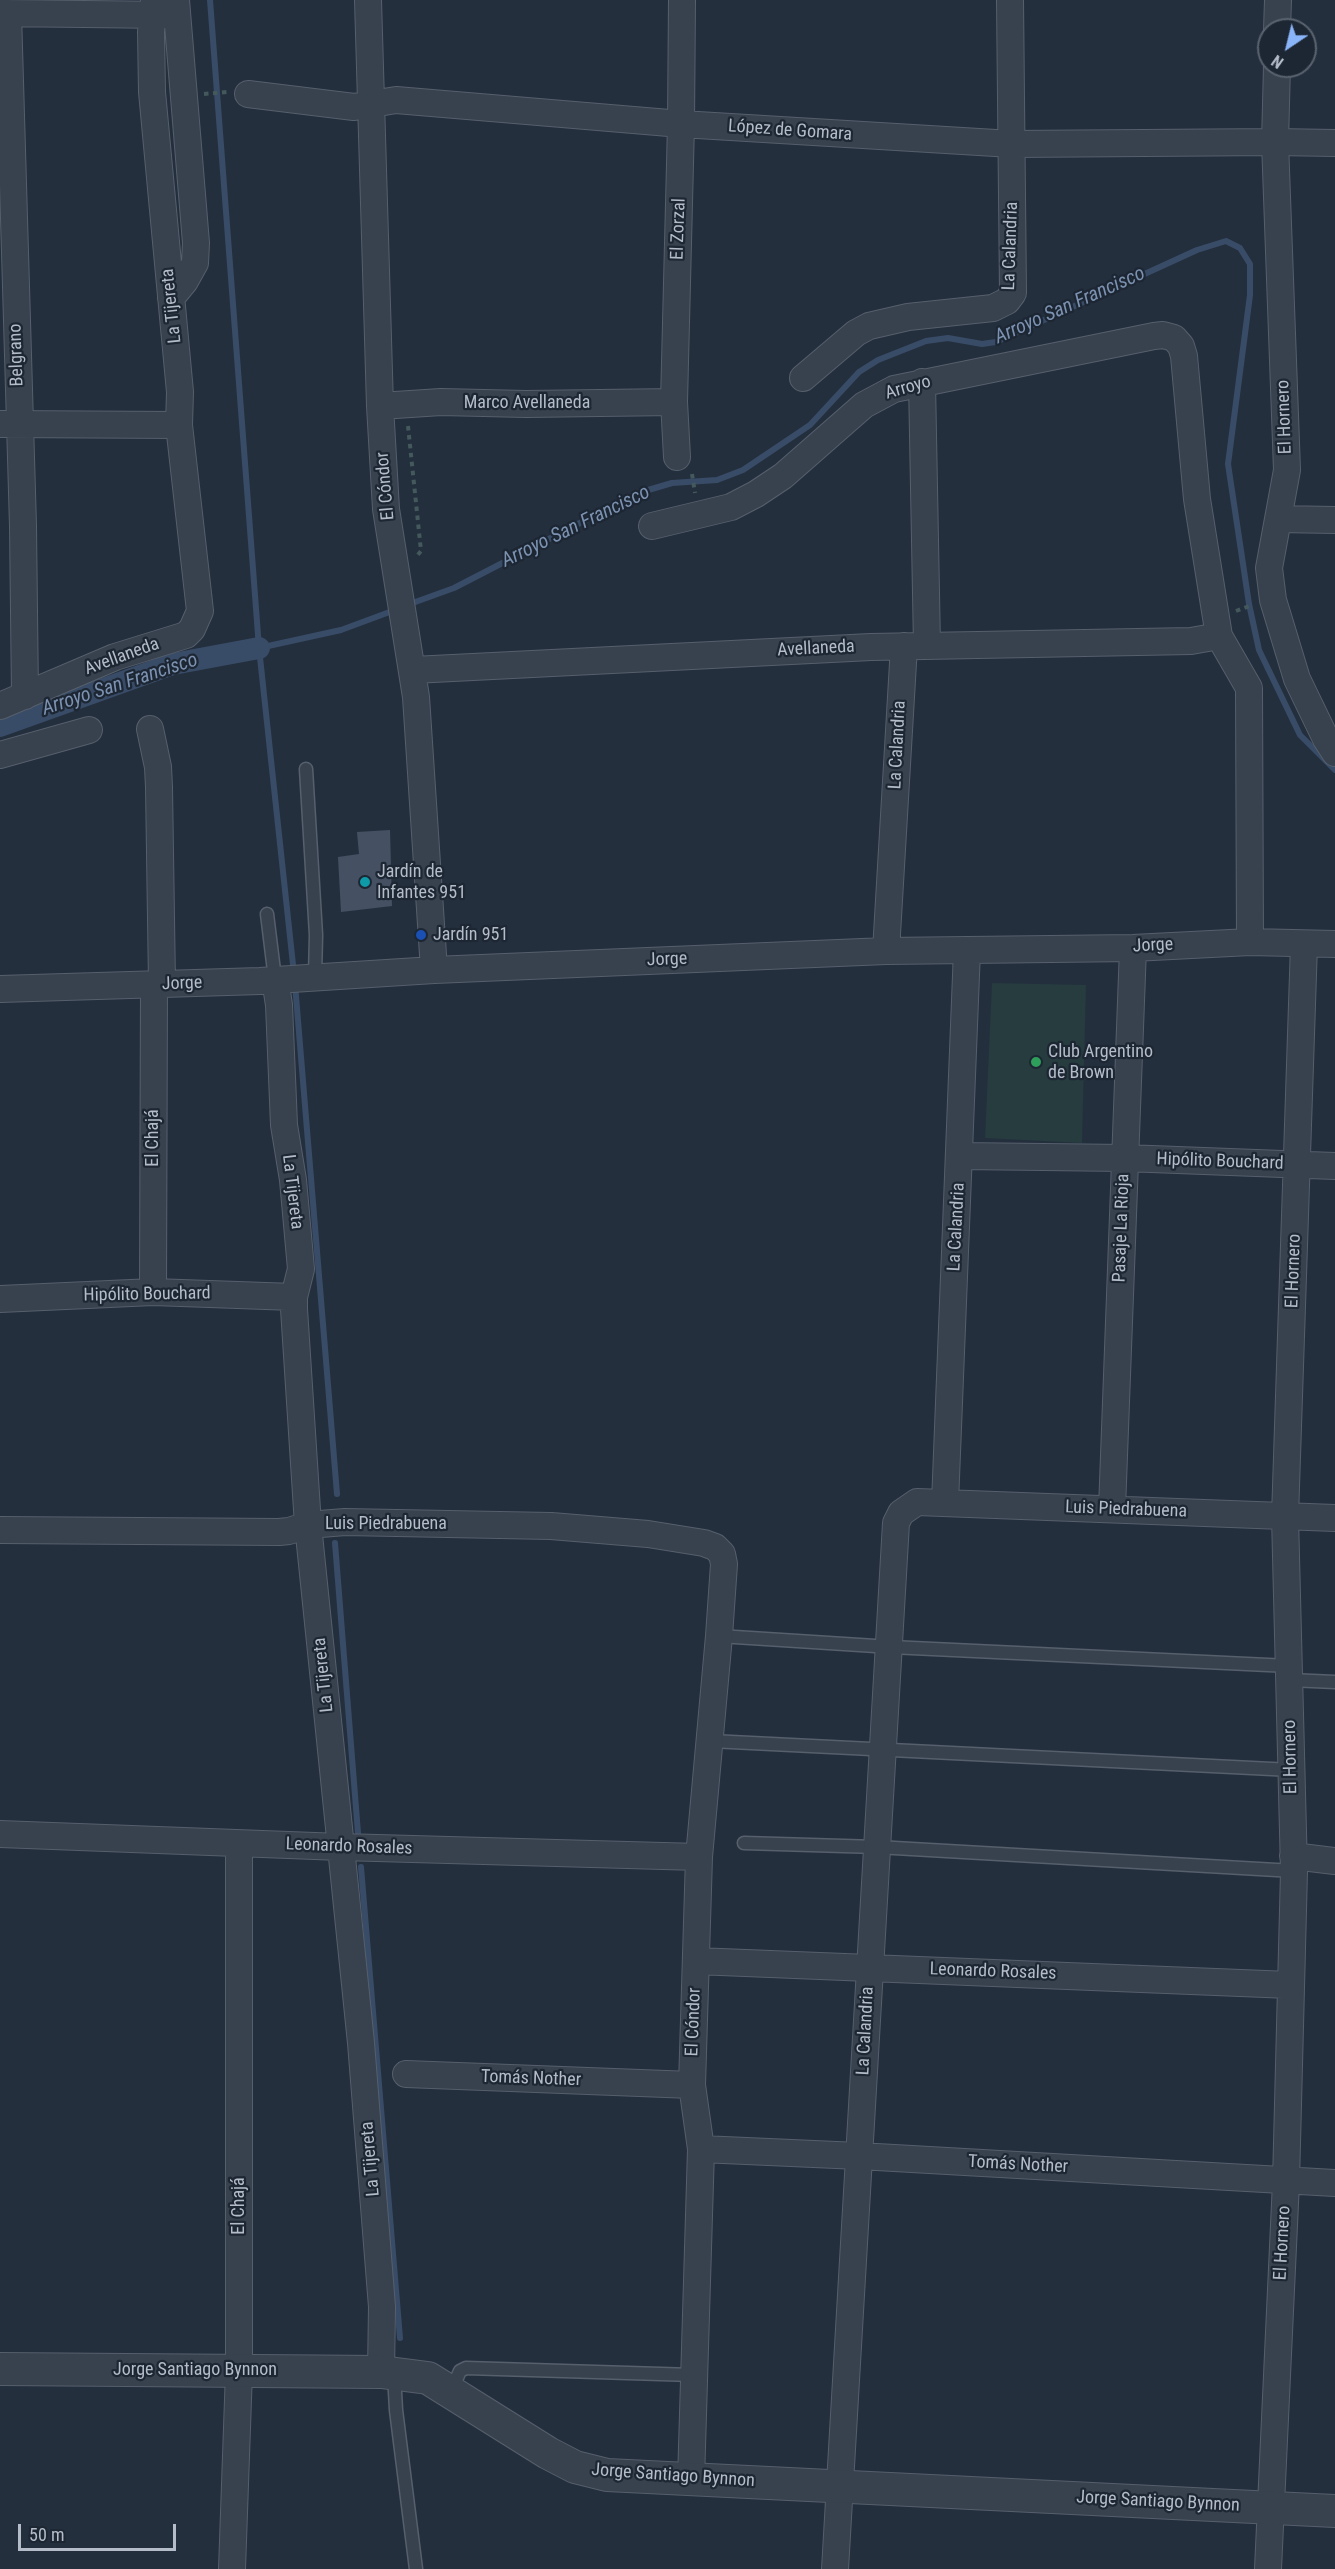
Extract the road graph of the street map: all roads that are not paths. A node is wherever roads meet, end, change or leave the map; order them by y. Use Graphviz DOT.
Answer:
graph roads {
  1 [pos="368,0"];
  2 [pos="682,0"];
  3 [pos="1010,0"];
  4 [pos="1278,0"];
  5 [pos="165,7"];
  6 [pos="4,13"];
  7 [pos="1277,18"];
  8 [pos="1277,78"];
  9 [pos="237,93"];
  10 [pos="371,103"];
  11 [pos="681,124"];
  12 [pos="1275,142"];
  13 [pos="1012,144"];
  14 [pos="1335,144"];
  15 [pos="803,378"];
  16 [pos="922,382"];
  17 [pos="674,402"];
  18 [pos="380,406"];
  19 [pos="9,425"];
  20 [pos="179,425"];
  21 [pos="684,463"];
  22 [pos="1278,519"];
  23 [pos="1335,520"];
  24 [pos="652,526"];
  25 [pos="200,611"];
  26 [pos="1219,636"];
  27 [pos="916,646"];
  28 [pos="413,670"];
  29 [pos="25,696"];
  30 [pos="0,706"];
  31 [pos="150,729"];
  32 [pos="89,730"];
  33 [pos="1335,753"];
  34 [pos="0,755"];
  35 [pos="306,769"];
  36 [pos="267,914"];
  37 [pos="1250,942"];
  38 [pos="1304,944"];
  39 [pos="1335,944"];
  40 [pos="1133,948"];
  41 [pos="968,950"];
  42 [pos="886,951"];
  43 [pos="434,970"];
  44 [pos="295,977"];
  45 [pos="158,985"];
  46 [pos="0,989"];
  47 [pos="961,1156"];
  48 [pos="1125,1158"];
  49 [pos="1298,1165"];
  50 [pos="1335,1166"];
  51 [pos="153,1292"];
  52 [pos="294,1297"];
  53 [pos="0,1299"];
  54 [pos="917,1502"];
  55 [pos="945,1503"];
  56 [pos="1112,1509"];
  57 [pos="1285,1517"];
  58 [pos="1335,1518"];
  59 [pos="308,1525"];
  60 [pos="0,1530"];
  61 [pos="724,1564"];
  62 [pos="719,1636"];
  63 [pos="891,1647"];
  64 [pos="1289,1673"];
  65 [pos="1335,1682"];
  66 [pos="711,1741"];
  67 [pos="885,1749"];
  68 [pos="1292,1770"];
  69 [pos="0,1834"];
  70 [pos="744,1843"];
  71 [pos="239,1844"];
  72 [pos="341,1847"];
  73 [pos="877,1848"];
  74 [pos="699,1857"];
  75 [pos="1335,1861"];
  76 [pos="1294,1863"];
  77 [pos="696,1961"];
  78 [pos="869,1967"];
  79 [pos="1290,1984"];
  80 [pos="406,2074"];
  81 [pos="692,2085"];
  82 [pos="701,2149"];
  83 [pos="859,2156"];
  84 [pos="1286,2182"];
  85 [pos="1335,2184"];
  86 [pos="0,2369"];
  87 [pos="239,2371"];
  88 [pos="388,2373"];
  89 [pos="693,2375"];
  90 [pos="451,2391"];
  91 [pos="690,2480"];
  92 [pos="838,2487"];
  93 [pos="1271,2508"];
  94 [pos="1335,2511"];
  95 [pos="232,2569"];
  96 [pos="416,2569"];
  97 [pos="835,2569"];
  98 [pos="1268,2569"];
  1 -- 10 [label="street, El Cóndor"];
  2 -- 11 [label="street, El Zorzal"];
  3 -- 13 [label="street, La Calandria"];
  4 -- 7 [label="street"];
  5 -- 6 [label="street"];
  5 -- 20 [label="street, La Tijereta"];
  6 -- 19 [label="street, Belgrano"];
  8 -- 12 [label="street, El Hornero"];
  9 -- 10 [label="street, López de Gomara"];
  10 -- 11 [label="street, López de Gomara"];
  10 -- 18 [label="street, El Cóndor"];
  11 -- 13 [label="street, López de Gomara"];
  11 -- 17 [label="street, El Zorzal"];
  12 -- 13 [label="street, López de Gomara"];
  12 -- 14 [label="street, López de Gomara"];
  12 -- 22 [label="street, El Hornero"];
  13 -- 15 [label="street, La Calandria"];
  16 -- 24 [label="street, Arroyo"];
  16 -- 26 [label="street, Arroyo"];
  16 -- 27 [label="street, La Calandria"];
  17 -- 18 [label="street, Marco Avellaneda"];
  17 -- 21 [label="street, El Zorzal"];
  18 -- 28 [label="street, El Cóndor"];
  19 -- 20 [label="street"];
  19 -- 29 [label="street, Belgrano"];
  20 -- 25 [label="street, La Tijereta"];
  22 -- 23 [label="street"];
  22 -- 33 [label="street, El Hornero"];
  25 -- 29 [label="street, Avellaneda"];
  26 -- 27 [label="street, Avellaneda"];
  26 -- 37 [label="street"];
  27 -- 28 [label="street, Avellaneda"];
  27 -- 42 [label="street, La Calandria"];
  28 -- 43 [label="street, El Cóndor"];
  29 -- 30 [label="street, Avellaneda"];
  31 -- 45 [label="street, El Chajá"];
  32 -- 34 [label="street"];
  35 -- 44 [label="lane"];
  36 -- 44 [label="lane"];
  37 -- 38 [label="street, Jorge"];
  37 -- 40 [label="street, Jorge"];
  38 -- 39 [label="street, Jorge"];
  38 -- 49 [label="street, El Hornero"];
  40 -- 41 [label="street, Jorge"];
  40 -- 48 [label="street, Pasaje La Rioja"];
  41 -- 42 [label="street, Jorge"];
  41 -- 47 [label="street, La Calandria"];
  42 -- 43 [label="street, Jorge"];
  43 -- 44 [label="street, Jorge"];
  44 -- 45 [label="street, Jorge"];
  44 -- 52 [label="street, La Tijereta"];
  45 -- 46 [label="street, Jorge"];
  45 -- 51 [label="street, El Chajá"];
  47 -- 48 [label="street, Hipólito Bouchard"];
  47 -- 55 [label="street, La Calandria"];
  48 -- 49 [label="street, Hipólito Bouchard"];
  48 -- 56 [label="street, Pasaje La Rioja"];
  49 -- 50 [label="street, Hipólito Bouchard"];
  49 -- 57 [label="street, El Hornero"];
  51 -- 52 [label="street, Hipólito Bouchard"];
  51 -- 53 [label="street, Hipólito Bouchard"];
  52 -- 59 [label="street, La Tijereta"];
  54 -- 55 [label="street, Luis Piedrabuena"];
  54 -- 63 [label="street, La Calandria"];
  55 -- 56 [label="street, Luis Piedrabuena"];
  56 -- 57 [label="street, Luis Piedrabuena"];
  57 -- 58 [label="street, Luis Piedrabuena"];
  57 -- 64 [label="street, El Hornero"];
  59 -- 60 [label="street, Luis Piedrabuena"];
  59 -- 61 [label="street, Luis Piedrabuena"];
  59 -- 72 [label="street, La Tijereta"];
  61 -- 62 [label="street, El Cóndor"];
  62 -- 63 [label="lane"];
  62 -- 66 [label="street, El Cóndor"];
  63 -- 64 [label="lane"];
  63 -- 67 [label="street, La Calandria"];
  64 -- 65 [label="lane"];
  64 -- 68 [label="street, El Hornero"];
  66 -- 67 [label="lane"];
  66 -- 74 [label="street, El Cóndor"];
  67 -- 68 [label="lane"];
  67 -- 73 [label="street, La Calandria"];
  68 -- 76 [label="street, El Hornero"];
  69 -- 71 [label="street, Leonardo Rosales"];
  70 -- 73 [label="lane"];
  71 -- 72 [label="street, Leonardo Rosales"];
  71 -- 87 [label="street, El Chajá"];
  72 -- 74 [label="street, Leonardo Rosales"];
  72 -- 88 [label="street, La Tijereta"];
  73 -- 76 [label="lane"];
  73 -- 78 [label="street, La Calandria"];
  74 -- 77 [label="street, El Cóndor"];
  75 -- 76 [label="street"];
  76 -- 79 [label="street, El Hornero"];
  77 -- 78 [label="street, Leonardo Rosales"];
  77 -- 81 [label="street, El Cóndor"];
  78 -- 79 [label="street, Leonardo Rosales"];
  78 -- 83 [label="street, La Calandria"];
  79 -- 84 [label="street, El Hornero"];
  80 -- 81 [label="street, Tomás Nother"];
  81 -- 82 [label="street, El Cóndor"];
  82 -- 83 [label="street, Tomás Nother"];
  82 -- 89 [label="street, El Cóndor"];
  83 -- 84 [label="street, Tomás Nother"];
  83 -- 92 [label="street, La Calandria"];
  84 -- 85 [label="street, Tomás Nother"];
  84 -- 93 [label="street, El Hornero"];
  86 -- 87 [label="street, Jorge Santiago Bynnon"];
  87 -- 88 [label="street, Jorge Santiago Bynnon"];
  87 -- 95 [label="street, El Chajá"];
  88 -- 90 [label="street, Jorge Santiago Bynnon"];
  88 -- 96 [label="lane"];
  89 -- 90 [label="lane"];
  89 -- 91 [label="street, El Cóndor"];
  90 -- 91 [label="street, Jorge Santiago Bynnon"];
  91 -- 92 [label="street, Jorge Santiago Bynnon"];
  92 -- 93 [label="street, Jorge Santiago Bynnon"];
  92 -- 97 [label="street, La Calandria"];
  93 -- 94 [label="street, Jorge Santiago Bynnon"];
  93 -- 98 [label="street, El Hornero"];
}
